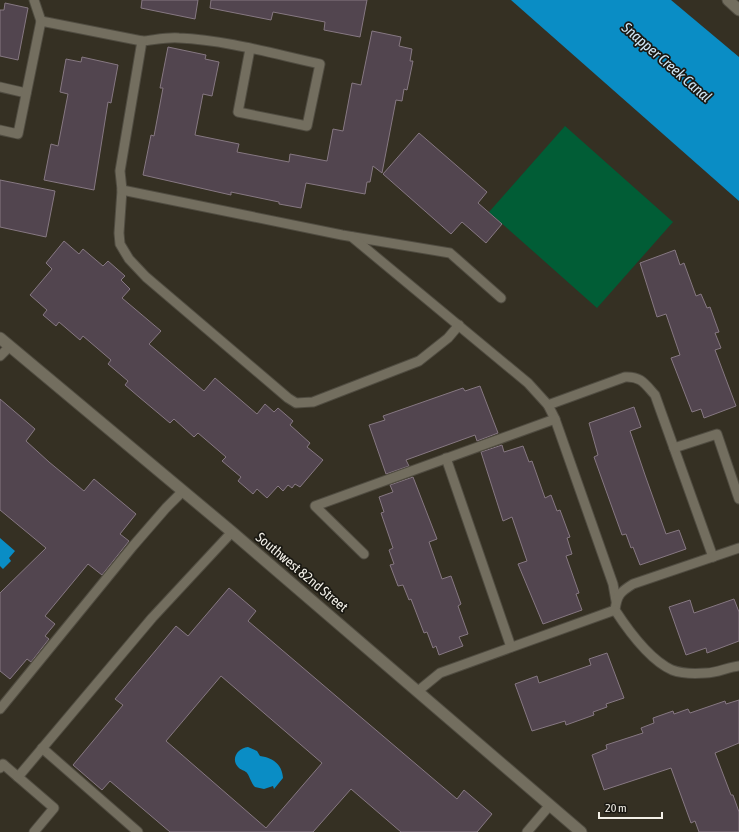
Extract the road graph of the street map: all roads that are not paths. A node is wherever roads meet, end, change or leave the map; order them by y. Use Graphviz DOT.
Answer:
graph roads {
  1 [pos="34,0"];
  2 [pos="728,0"];
  3 [pos="739,10"];
  4 [pos="41,21"];
  5 [pos="142,41"];
  6 [pos="250,49"];
  7 [pos="0,87"];
  8 [pos="26,93"];
  9 [pos="0,130"];
  10 [pos="122,190"];
  11 [pos="352,236"];
  12 [pos="501,298"];
  13 [pos="459,325"];
  14 [pos="0,338"];
  15 [pos="10,346"];
  16 [pos="0,356"];
  17 [pos="548,405"];
  18 [pos="555,419"];
  19 [pos="674,448"];
  20 [pos="446,458"];
  21 [pos="183,491"];
  22 [pos="739,499"];
  23 [pos="232,532"];
  24 [pos="739,548"];
  25 [pos="364,554"];
  26 [pos="713,557"];
  27 [pos="615,606"];
  28 [pos="511,647"];
  29 [pos="739,666"];
  30 [pos="418,691"];
  31 [pos="0,709"];
  32 [pos="42,748"];
  33 [pos="0,768"];
  34 [pos="18,777"];
  35 [pos="550,805"];
  36 [pos="34,832"];
  37 [pos="138,832"];
  38 [pos="527,832"];
  39 [pos="582,832"];
  1 -- 4 [label="lane"];
  2 -- 3 [label="street"];
  4 -- 5 [label="lane"];
  4 -- 8 [label="lane"];
  5 -- 6 [label="lane"];
  5 -- 10 [label="lane"];
  6 -- 6 [label="lane"];
  7 -- 8 [label="lane"];
  8 -- 9 [label="lane"];
  10 -- 11 [label="lane"];
  10 -- 13 [label="lane"];
  11 -- 12 [label="lane"];
  11 -- 13 [label="lane"];
  13 -- 17 [label="lane"];
  14 -- 15 [label="street, Southwest 82nd Street"];
  15 -- 16 [label="lane"];
  15 -- 21 [label="street, Southwest 82nd Street"];
  17 -- 18 [label="lane"];
  17 -- 19 [label="lane"];
  18 -- 20 [label="lane"];
  18 -- 27 [label="lane"];
  19 -- 22 [label="lane"];
  19 -- 26 [label="lane"];
  20 -- 25 [label="lane"];
  20 -- 28 [label="lane"];
  21 -- 23 [label="street, Southwest 82nd Street"];
  21 -- 31 [label="lane"];
  23 -- 30 [label="street, Southwest 82nd Street"];
  23 -- 32 [label="lane"];
  24 -- 26 [label="lane"];
  26 -- 27 [label="lane"];
  27 -- 28 [label="lane"];
  27 -- 29 [label="lane"];
  28 -- 30 [label="lane"];
  30 -- 35 [label="street, Southwest 82nd Street"];
  32 -- 34 [label="lane"];
  32 -- 37 [label="lane"];
  33 -- 34 [label="lane"];
  34 -- 36 [label="lane"];
  35 -- 38 [label="lane"];
  35 -- 39 [label="street, Southwest 82nd Street"];
}
